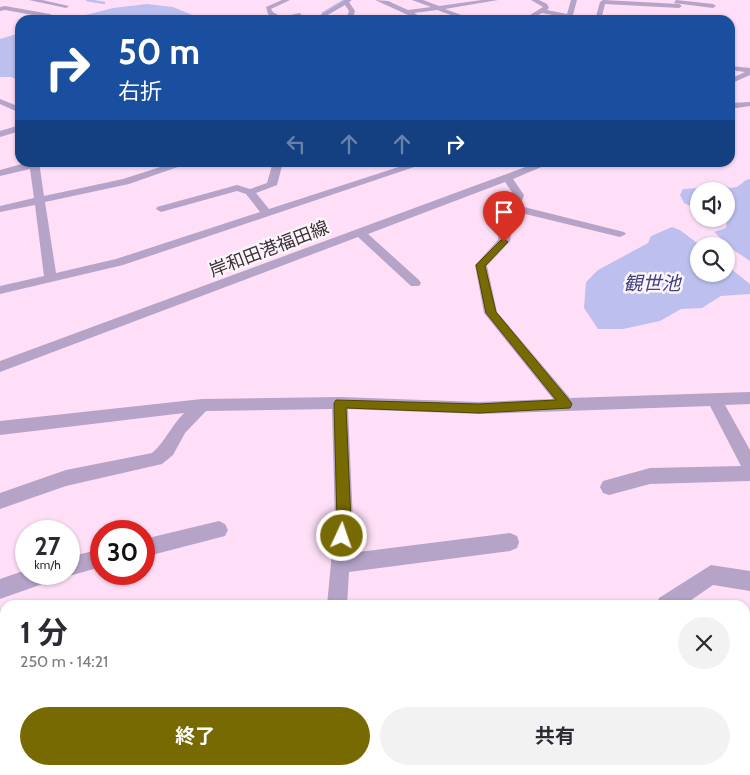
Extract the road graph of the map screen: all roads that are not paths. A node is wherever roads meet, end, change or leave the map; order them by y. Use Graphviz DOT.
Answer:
graph roads {
  1 [pos="33,0"];
  2 [pos="287,0"];
  3 [pos="378,0"];
  4 [pos="415,0"];
  5 [pos="495,0"];
  6 [pos="534,0"];
  7 [pos="574,0"];
  8 [pos="691,0"];
  9 [pos="347,1"];
  10 [pos="464,1"];
  11 [pos="25,2"];
  12 [pos="678,5"];
  13 [pos="66,6"];
  14 [pos="435,7"];
  15 [pos="475,7"];
  16 [pos="0,9"];
  17 [pos="543,11"];
  18 [pos="408,12"];
  19 [pos="324,14"];
  20 [pos="0,15"];
  21 [pos="43,15"];
  22 [pos="273,15"];
  23 [pos="292,15"];
  24 [pos="351,15"];
  25 [pos="414,15"];
  26 [pos="452,15"];
  27 [pos="535,15"];
  28 [pos="564,15"];
  29 [pos="569,15"];
  30 [pos="599,15"];
  31 [pos="8,17"];
  32 [pos="735,67"];
  33 [pos="750,71"];
  34 [pos="735,79"];
  35 [pos="0,101"];
  36 [pos="750,104"];
  37 [pos="735,106"];
  38 [pos="735,106"];
  39 [pos="15,108"];
  40 [pos="750,110"];
  41 [pos="15,130"];
  42 [pos="0,134"];
  43 [pos="23,167"];
  44 [pos="35,167"];
  45 [pos="172,167"];
  46 [pos="277,167"];
  47 [pos="410,167"];
  48 [pos="537,167"];
  49 [pos="0,173"];
  50 [pos="507,178"];
  51 [pos="250,192"];
  52 [pos="40,199"];
  53 [pos="514,208"];
  54 [pos="0,209"];
  55 [pos="161,209"];
  56 [pos="267,214"];
  57 [pos="360,233"];
  58 [pos="620,234"];
  59 [pos="421,271"];
  60 [pos="51,279"];
  61 [pos="0,290"];
  62 [pos="0,368"];
  63 [pos="750,398"];
  64 [pos="714,399"];
  65 [pos="340,403"];
  66 [pos="566,404"];
  67 [pos="202,405"];
  68 [pos="0,428"];
  69 [pos="750,466"];
  70 [pos="750,473"];
  71 [pos="609,487"];
  72 [pos="0,501"];
  73 [pos="219,530"];
  74 [pos="510,542"];
  75 [pos="155,545"];
  76 [pos="339,564"];
  77 [pos="750,581"];
  78 [pos="15,584"];
  79 [pos="0,589"];
  80 [pos="337,600"];
  81 [pos="674,600"];
  1 -- 11 [label="street"];
  1 -- 13 [label="street"];
  2 -- 22 [label="street"];
  3 -- 18 [label="street"];
  4 -- 14 [label="street"];
  5 -- 10 [label="street"];
  6 -- 17 [label="street"];
  7 -- 29 [label="street"];
  8 -- 12 [label="street"];
  9 -- 19 [label="street"];
  9 -- 24 [label="street"];
  10 -- 14 [label="street"];
  10 -- 15 [label="street"];
  12 -- 30 [label="street"];
  14 -- 18 [label="street"];
  14 -- 26 [label="street"];
  16 -- 21 [label="street"];
  17 -- 27 [label="street"];
  17 -- 28 [label="street"];
  18 -- 25 [label="street"];
  19 -- 23 [label="street"];
  20 -- 31 [label="street"];
  32 -- 33 [label="street"];
  33 -- 34 [label="street"];
  35 -- 39 [label="street"];
  36 -- 37 [label="street"];
  38 -- 40 [label="street"];
  41 -- 42 [label="street"];
  43 -- 49 [label="street"];
  44 -- 52 [label="street"];
  45 -- 52 [label="street"];
  46 -- 51 [label="street"];
  47 -- 56 [label="street"];
  48 -- 50 [label="street, 岸和田港福田線"];
  50 -- 53 [label="street"];
  50 -- 57 [label="street, 岸和田港福田線"];
  51 -- 55 [label="street"];
  51 -- 56 [label="street"];
  52 -- 54 [label="street"];
  52 -- 60 [label="street"];
  53 -- 58 [label="street"];
  53 -- 66 [label="street"];
  56 -- 60 [label="street"];
  57 -- 59 [label="street"];
  57 -- 62 [label="street, 岸和田港福田線"];
  60 -- 61 [label="street"];
  63 -- 64 [label="street"];
  64 -- 66 [label="street"];
  64 -- 69 [label="street"];
  65 -- 66 [label="street"];
  65 -- 67 [label="street"];
  65 -- 76 [label="street"];
  67 -- 68 [label="street"];
  67 -- 72 [label="street"];
  70 -- 71 [label="street"];
  73 -- 75 [label="street"];
  74 -- 76 [label="street"];
  76 -- 80 [label="street"];
  77 -- 81 [label="street"];
  78 -- 79 [label="street"];
}
